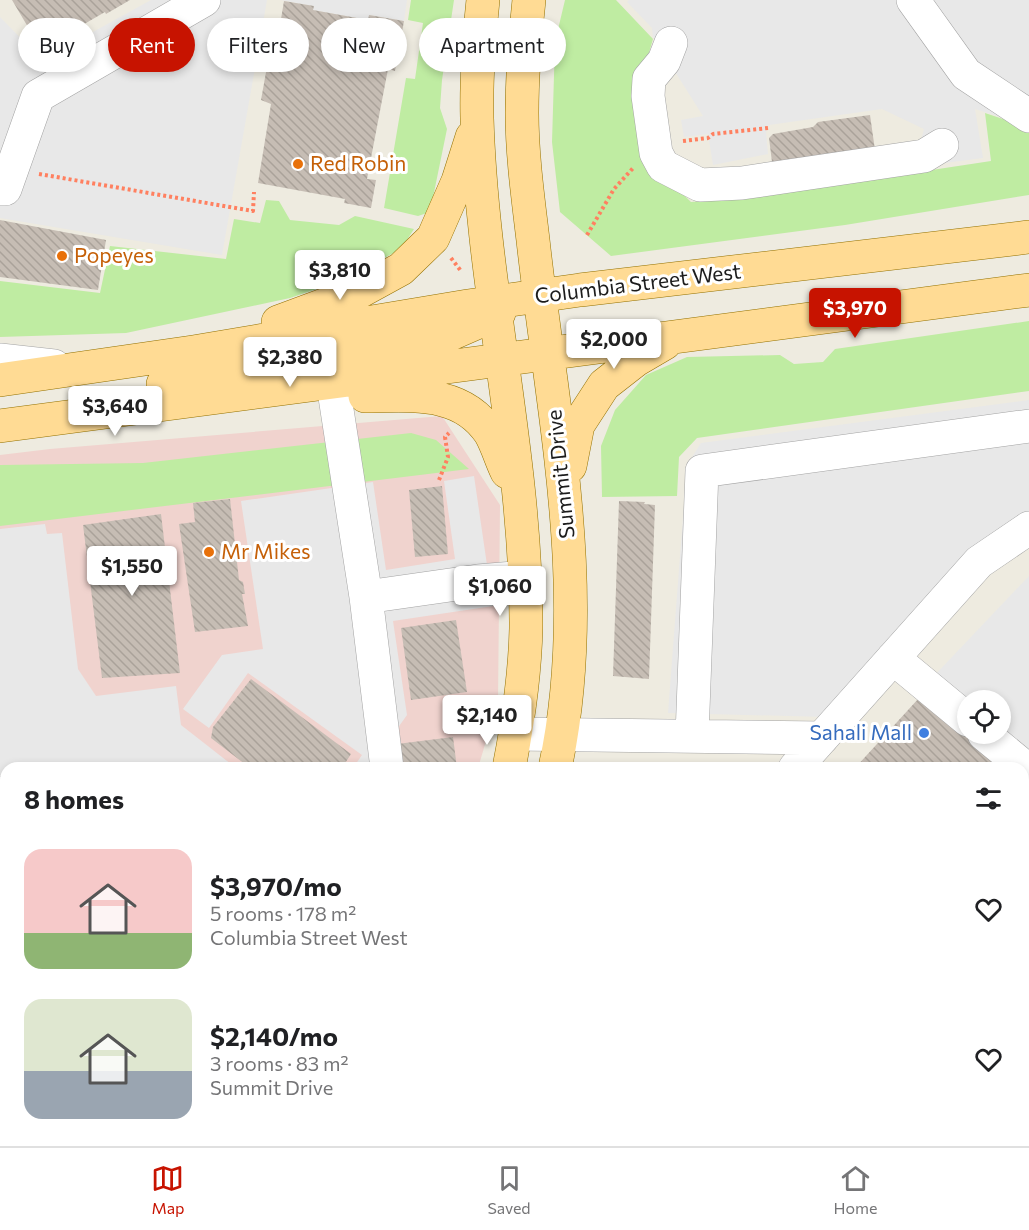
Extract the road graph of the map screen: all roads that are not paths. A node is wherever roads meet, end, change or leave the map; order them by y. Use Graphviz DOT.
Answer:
graph roads {
  1 [pos="204,0"];
  2 [pos="483,0"];
  3 [pos="529,0"];
  4 [pos="913,0"];
  5 [pos="667,52"];
  6 [pos="975,81"];
  7 [pos="1029,88"];
  8 [pos="1029,116"];
  9 [pos="477,118"];
  10 [pos="942,145"];
  11 [pos="6,179"];
  12 [pos="1029,217"];
  13 [pos="1029,237"];
  14 [pos="991,242"];
  15 [pos="1029,290"];
  16 [pos="516,295"];
  17 [pos="674,337"];
  18 [pos="193,352"];
  19 [pos="548,353"];
  20 [pos="0,360"];
  21 [pos="502,360"];
  22 [pos="83,368"];
  23 [pos="0,380"];
  24 [pos="223,397"];
  25 [pos="335,397"];
  26 [pos="64,417"];
  27 [pos="0,426"];
  28 [pos="1029,426"];
  29 [pos="564,495"];
  30 [pos="520,501"];
  31 [pos="1029,528"];
  32 [pos="525,577"];
  33 [pos="366,597"];
  34 [pos="893,658"];
  35 [pos="957,711"];
  36 [pos="516,734"];
  37 [pos="563,734"];
  38 [pos="692,736"];
  39 [pos="822,738"];
  40 [pos="996,744"];
  41 [pos="386,762"];
  42 [pos="510,762"];
  43 [pos="556,762"];
  44 [pos="800,762"];
  45 [pos="1018,762"];
  1 -- 11 [label="street"];
  2 -- 9 [label="main road, Summit Drive"];
  3 -- 16 [label="main road, Summit Drive"];
  4 -- 6 [label="street"];
  5 -- 10 [label="street"];
  6 -- 7 [label="street"];
  6 -- 8 [label="street"];
  9 -- 16 [label="main road, Summit Drive"];
  9 -- 18 [label="main road"];
  12 -- 14 [label="street"];
  13 -- 14 [label="main road, Columbia Street West"];
  14 -- 16 [label="main road, Columbia Street West"];
  15 -- 17 [label="main road"];
  16 -- 18 [label="main road, Columbia Street West"];
  16 -- 19 [label="main road, Summit Drive"];
  16 -- 21 [label="main road, Summit Drive"];
  16 -- 26 [label="main road"];
  17 -- 19 [label="main road"];
  17 -- 29 [label="main road"];
  18 -- 22 [label="main road, Columbia Street West"];
  19 -- 21 [label="main road"];
  19 -- 29 [label="main road, Summit Drive"];
  20 -- 22 [label="street"];
  21 -- 24 [label="main road"];
  21 -- 30 [label="main road, Summit Drive"];
  22 -- 23 [label="main road, Columbia Street West"];
  24 -- 25 [label="main road"];
  24 -- 26 [label="main road"];
  25 -- 30 [label="main road"];
  25 -- 33 [label="street"];
  26 -- 27 [label="main road"];
  28 -- 38 [label="street"];
  29 -- 37 [label="main road, Summit Drive"];
  30 -- 32 [label="main road, Summit Drive"];
  31 -- 34 [label="street"];
  32 -- 33 [label="street"];
  32 -- 36 [label="main road, Summit Drive"];
  33 -- 41 [label="street"];
  34 -- 35 [label="street"];
  34 -- 39 [label="street"];
  36 -- 37 [label="street"];
  36 -- 42 [label="main road, Summit Drive"];
  37 -- 38 [label="street"];
  37 -- 43 [label="main road, Summit Drive"];
  38 -- 39 [label="street"];
  39 -- 44 [label="street"];
  40 -- 45 [label="street"];
}
